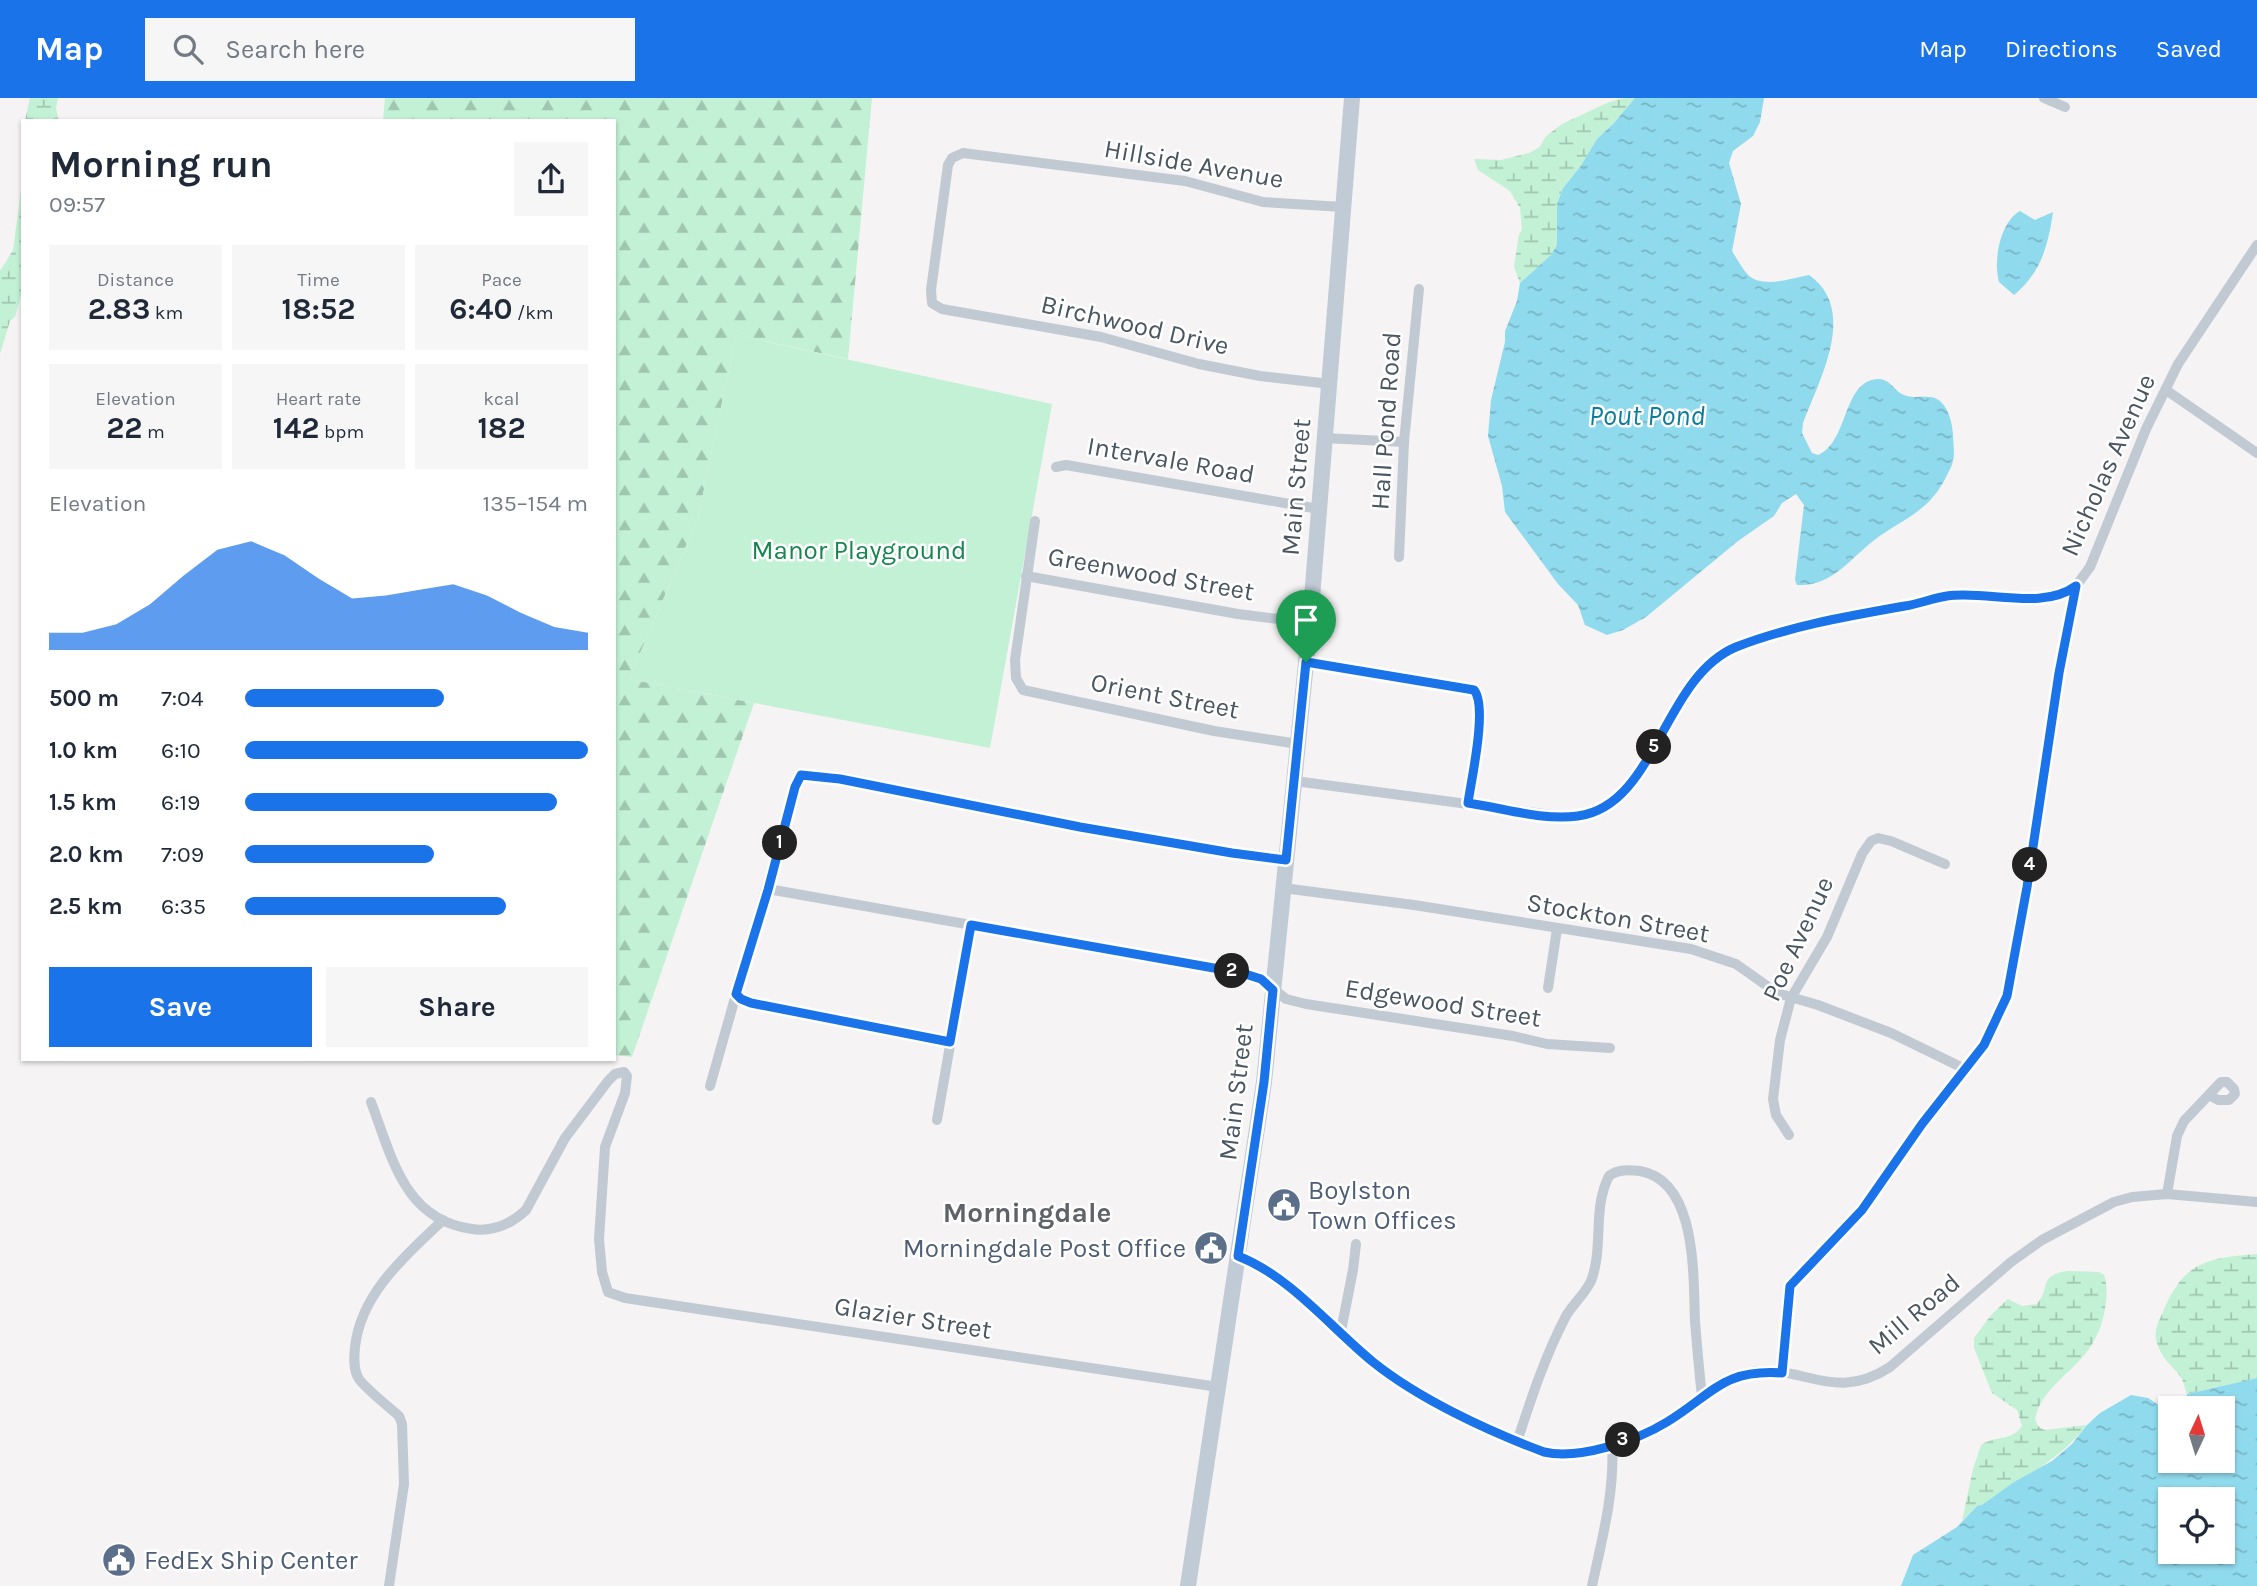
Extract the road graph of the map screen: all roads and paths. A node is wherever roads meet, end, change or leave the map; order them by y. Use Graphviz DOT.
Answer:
graph roads {
  1 [pos="1352,98"];
  2 [pos="2044,98"];
  3 [pos="2065,107"];
  4 [pos="1343,207"];
  5 [pos="2257,245"];
  6 [pos="1419,289"];
  7 [pos="932,303"];
  8 [pos="1330,384"];
  9 [pos="2166,390"];
  10 [pos="1325,438"];
  11 [pos="1404,442"];
  12 [pos="2257,453"];
  13 [pos="1056,467"];
  14 [pos="1319,509"];
  15 [pos="1035,521"];
  16 [pos="1399,557"];
  17 [pos="1026,576"];
  18 [pos="2076,586"];
  19 [pos="1310,623"];
  20 [pos="1306,662"];
  21 [pos="1298,744"];
  22 [pos="1294,781"];
  23 [pos="1468,803"];
  24 [pos="1286,860"];
  25 [pos="1945,863"];
  26 [pos="1283,888"];
  27 [pos="768,890"];
  28 [pos="971,925"];
  29 [pos="1557,929"];
  30 [pos="1548,988"];
  31 [pos="1273,990"];
  32 [pos="737,995"];
  33 [pos="1791,998"];
  34 [pos="950,1042"];
  35 [pos="1610,1048"];
  36 [pos="1965,1069"];
  37 [pos="710,1086"];
  38 [pos="2209,1095"];
  39 [pos="371,1102"];
  40 [pos="937,1120"];
  41 [pos="1789,1135"];
  42 [pos="2167,1194"];
  43 [pos="2257,1202"];
  44 [pos="443,1220"];
  45 [pos="1356,1244"];
  46 [pos="1238,1256"];
  47 [pos="1340,1331"];
  48 [pos="1782,1373"];
  49 [pos="1218,1387"];
  50 [pos="1702,1396"];
  51 [pos="1517,1442"];
  52 [pos="1612,1444"];
  53 [pos="389,1586"];
  54 [pos="1188,1586"];
  55 [pos="1592,1586"];
  1 -- 4 [label="main road, Main Street"];
  2 -- 3 [label="street"];
  4 -- 7 [label="street, Hillside Avenue"];
  4 -- 8 [label="main road, Main Street"];
  5 -- 9 [label="street, Nicholas Avenue"];
  6 -- 11 [label="street, Hall Pond Road"];
  7 -- 8 [label="street, Birchwood Drive"];
  8 -- 10 [label="main road, Main Street"];
  9 -- 12 [label="street"];
  9 -- 18 [label="street, Nicholas Avenue"];
  10 -- 11 [label="street"];
  10 -- 14 [label="main road, Main Street"];
  11 -- 16 [label="street, Hall Pond Road"];
  13 -- 14 [label="street, Intervale Road"];
  14 -- 19 [label="main road, Main Street"];
  15 -- 17 [label="street"];
  17 -- 19 [label="street, Greenwood Street"];
  17 -- 21 [label="street, Orient Street"];
  18 -- 23 [label="street"];
  18 -- 36 [label="street, Nicholas Avenue"];
  19 -- 20 [label="main road, Main Street"];
  20 -- 21 [label="main road, Main Street"];
  20 -- 23 [label="street"];
  21 -- 22 [label="main road, Main Street"];
  22 -- 23 [label="street"];
  22 -- 24 [label="main road, Main Street"];
  24 -- 26 [label="main road, Main Street"];
  24 -- 27 [label="street"];
  25 -- 33 [label="street, Poe Avenue"];
  26 -- 29 [label="street, Stockton Street"];
  26 -- 31 [label="main road, Main Street"];
  27 -- 28 [label="street, Edgewood Street"];
  27 -- 32 [label="street"];
  28 -- 31 [label="street, Edgewood Street"];
  28 -- 34 [label="street"];
  29 -- 30 [label="street"];
  29 -- 33 [label="street, Stockton Street"];
  31 -- 35 [label="street, Edgewood Street"];
  31 -- 46 [label="main road, Main Street"];
  32 -- 34 [label="street"];
  32 -- 37 [label="street"];
  33 -- 36 [label="street, Stockton Street"];
  33 -- 41 [label="street, Poe Avenue"];
  34 -- 40 [label="street"];
  36 -- 48 [label="street, Nicholas Avenue"];
  38 -- 42 [label="street"];
  39 -- 44 [label="street"];
  42 -- 43 [label="street, Mill Road"];
  42 -- 48 [label="street, Mill Road"];
  44 -- 49 [label="street, Glazier Street"];
  44 -- 53 [label="street"];
  45 -- 47 [label="street"];
  46 -- 47 [label="street, Mill Road"];
  46 -- 49 [label="main road, Main Street"];
  47 -- 51 [label="street, Mill Road"];
  48 -- 50 [label="street, Mill Road"];
  49 -- 54 [label="main road, Main Street"];
  50 -- 51 [label="street"];
  50 -- 52 [label="street, Mill Road"];
  51 -- 52 [label="street, Mill Road"];
  52 -- 55 [label="street"];
}
